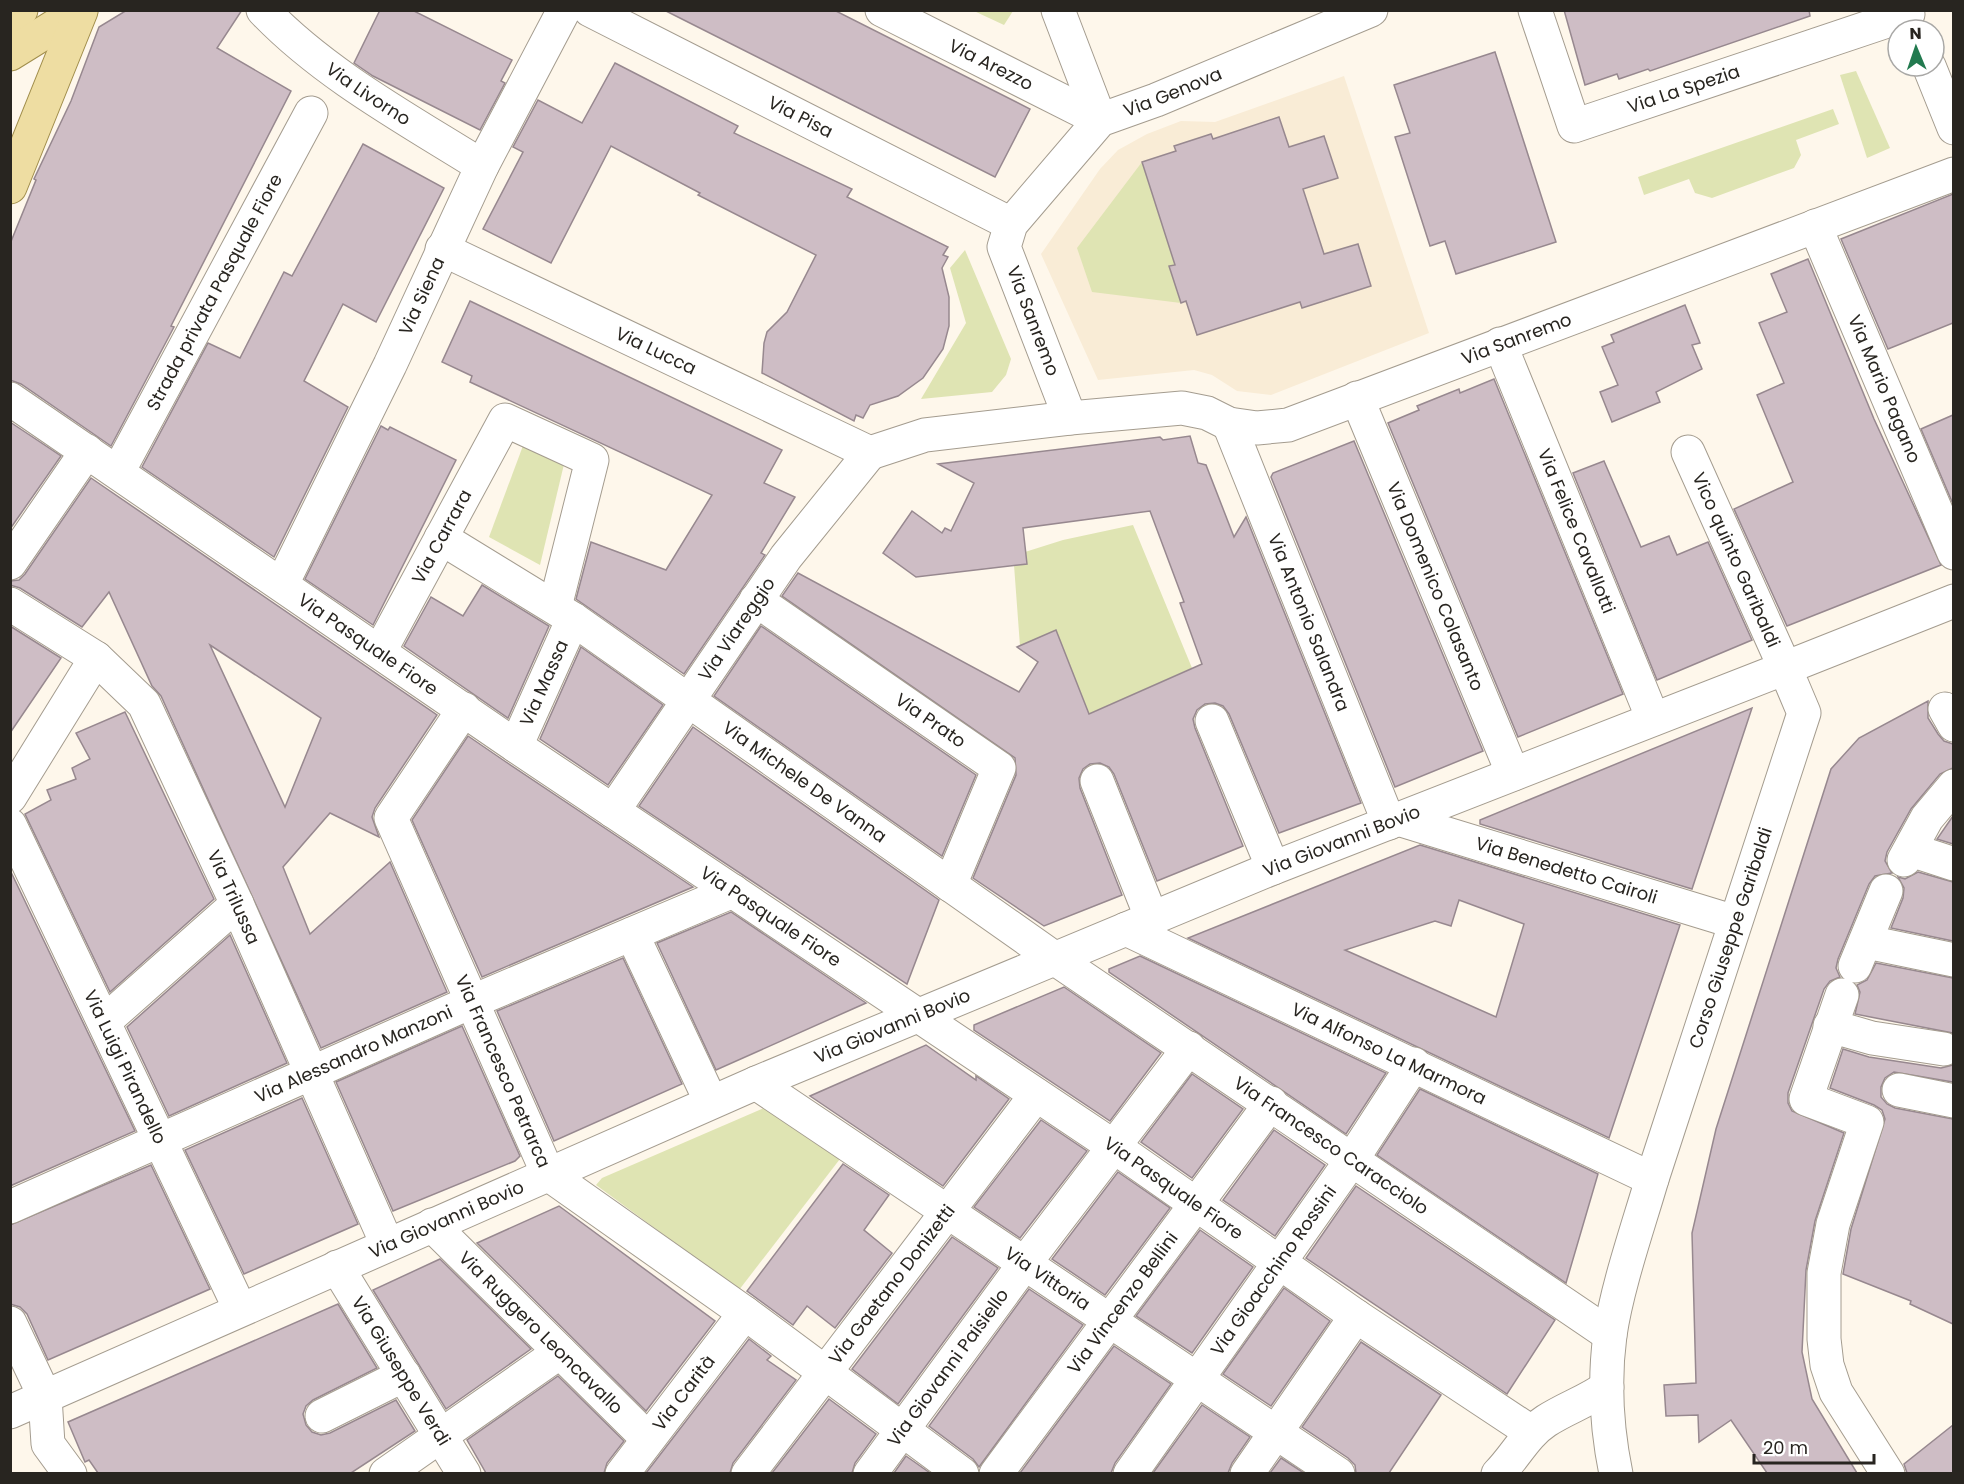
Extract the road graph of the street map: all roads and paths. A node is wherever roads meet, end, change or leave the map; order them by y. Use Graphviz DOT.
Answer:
graph roads {
  1 [pos="21,10"];
  2 [pos="263,10"];
  3 [pos="564,10"];
  4 [pos="590,10"];
  5 [pos="882,10"];
  6 [pos="1058,10"];
  7 [pos="1371,10"];
  8 [pos="1535,10"];
  9 [pos="81,11"];
  10 [pos="10,24"];
  11 [pos="1886,26"];
  12 [pos="10,54"];
  13 [pos="1934,78"];
  14 [pos="311,113"];
  15 [pos="1100,120"];
  16 [pos="1953,127"];
  17 [pos="482,166"];
  18 [pos="1953,174"];
  19 [pos="10,187"];
  20 [pos="1011,224"];
  21 [pos="1815,226"];
  22 [pos="442,249"];
  23 [pos="1500,344"];
  24 [pos="1357,398"];
  25 [pos="10,399"];
  26 [pos="1070,418"];
  27 [pos="1229,424"];
  28 [pos="87,451"];
  29 [pos="1688,452"];
  30 [pos="870,453"];
  31 [pos="118,472"];
  32 [pos="441,538"];
  33 [pos="1953,553"];
  34 [pos="10,563"];
  35 [pos="282,584"];
  36 [pos="756,600"];
  37 [pos="1953,601"];
  38 [pos="10,604"];
  39 [pos="564,613"];
  40 [pos="380,651"];
  41 [pos="96,658"];
  42 [pos="1785,668"];
  43 [pos="689,701"];
  44 [pos="464,709"];
  45 [pos="1653,719"];
  46 [pos="1212,721"];
  47 [pos="516,747"];
  48 [pos="1513,774"];
  49 [pos="1097,781"];
  50 [pos="1953,786"];
  51 [pos="10,796"];
  52 [pos="614,811"];
  53 [pos="1393,821"];
  54 [pos="10,825"];
  55 [pos="1953,864"];
  56 [pos="1272,868"];
  57 [pos="950,885"];
  58 [pos="733,891"];
  59 [pos="1886,891"];
  60 [pos="237,904"];
  61 [pos="1735,922"];
  62 [pos="1139,924"];
  63 [pos="632,934"];
  64 [pos="1054,958"];
  65 [pos="1953,960"];
  66 [pos="1854,968"];
  67 [pos="471,1002"];
  68 [pos="918,1015"];
  69 [pos="105,1021"];
  70 [pos="1830,1026"];
  71 [pos="1189,1048"];
  72 [pos="1944,1049"];
  73 [pos="1414,1064"];
  74 [pos="313,1073"];
  75 [pos="756,1083"];
  76 [pos="1899,1090"];
  77 [pos="1036,1095"];
  78 [pos="1953,1101"];
  79 [pos="711,1102"];
  80 [pos="1271,1103"];
  81 [pos="162,1140"];
  82 [pos="1113,1146"];
  83 [pos="1353,1158"];
  84 [pos="548,1174"];
  85 [pos="1652,1179"];
  86 [pos="1196,1203"];
  87 [pos="10,1207"];
  88 [pos="946,1211"];
  89 [pos="432,1225"];
  90 [pos="387,1244"];
  91 [pos="1279,1261"];
  92 [pos="1025,1263"];
  93 [pos="337,1267"];
  94 [pos="240,1309"];
  95 [pos="745,1313"];
  96 [pos="1356,1316"];
  97 [pos="1109,1320"];
  98 [pos="10,1323"];
  99 [pos="1610,1335"];
  100 [pos="560,1352"];
  101 [pos="824,1371"];
  102 [pos="404,1375"];
  103 [pos="1198,1380"];
  104 [pos="1607,1387"];
  105 [pos="45,1397"];
  106 [pos="10,1412"];
  107 [pos="322,1416"];
  108 [pos="903,1430"];
  109 [pos="1276,1432"];
  110 [pos="1531,1432"];
  111 [pos="441,1435"];
  112 [pos="648,1439"];
  113 [pos="61,1460"];
  114 [pos="386,1473"];
  115 [pos="464,1473"];
  116 [pos="622,1473"];
  117 [pos="748,1473"];
  118 [pos="870,1473"];
  119 [pos="962,1473"];
  120 [pos="996,1473"];
  121 [pos="1130,1473"];
  122 [pos="1247,1473"];
  123 [pos="1338,1473"];
  124 [pos="1498,1473"];
  125 [pos="1616,1473"];
  126 [pos="1888,1473"];
  1 -- 10 [label="main road"];
  2 -- 17 [label="street, Via Livorno"];
  3 -- 17 [label="street, Via Siena"];
  4 -- 20 [label="street, Via Pisa"];
  5 -- 15 [label="street, Via Arezzo"];
  6 -- 15 [label="street"];
  7 -- 15 [label="street, Via Genova"];
  8 -- 11 [label="street, Via La Spezia"];
  9 -- 12 [label="main road"];
  9 -- 19 [label="main road"];
  13 -- 16 [label="street"];
  14 -- 31 [label="street, Strada privata Pasquale Fiore"];
  15 -- 20 [label="street, Via Genova"];
  17 -- 22 [label="street, Via Siena"];
  18 -- 21 [label="street, Via Sanremo"];
  20 -- 26 [label="street, Via Sanremo"];
  21 -- 23 [label="street, Via Sanremo"];
  21 -- 33 [label="street, Via Mario Pagano"];
  22 -- 30 [label="street, Via Lucca"];
  22 -- 35 [label="street, Via Siena"];
  23 -- 24 [label="street, Via Sanremo"];
  23 -- 45 [label="street, Via Felice Cavallotti"];
  24 -- 27 [label="street, Via Sanremo"];
  24 -- 48 [label="street, Via Domenico Colasanto"];
  25 -- 28 [label="street, Via Pasquale Fiore"];
  26 -- 27 [label="street, Via Sanremo"];
  26 -- 30 [label="street, Via Sanremo"];
  27 -- 53 [label="street, Via Antonio Salandra"];
  28 -- 31 [label="street, Via Pasquale Fiore"];
  28 -- 34 [label="street"];
  29 -- 42 [label="street, Vico quinto Garibaldi"];
  30 -- 36 [label="street, Via Viareggio"];
  31 -- 35 [label="street, Via Pasquale Fiore"];
  32 -- 39 [label="street, Via Michele De Vanna"];
  32 -- 39 [label="street, Via Carrara"];
  32 -- 40 [label="street, Via Carrara"];
  35 -- 40 [label="street, Via Pasquale Fiore"];
  36 -- 43 [label="street, Via Viareggio"];
  36 -- 57 [label="street, Via Prato"];
  37 -- 42 [label="street"];
  38 -- 41 [label="street, Via Trilussa"];
  39 -- 43 [label="street, Via Michele De Vanna"];
  39 -- 47 [label="street, Via Massa"];
  40 -- 44 [label="street, Via Pasquale Fiore"];
  41 -- 51 [label="street"];
  41 -- 60 [label="street, Via Trilussa"];
  42 -- 45 [label="street, Via Giovanni Bovio"];
  42 -- 61 [label="street, Corso Giuseppe Garibaldi"];
  43 -- 52 [label="street, Via Viareggio"];
  43 -- 57 [label="street, Via Michele De Vanna"];
  44 -- 47 [label="street, Via Pasquale Fiore"];
  44 -- 67 [label="street, Via Francesco Petrarca"];
  45 -- 48 [label="street, Via Giovanni Bovio"];
  46 -- 56 [label="street"];
  47 -- 52 [label="street, Via Pasquale Fiore"];
  48 -- 53 [label="street, Via Giovanni Bovio"];
  49 -- 62 [label="street"];
  50 -- 55 [label="street"];
  52 -- 58 [label="street, Via Pasquale Fiore"];
  53 -- 56 [label="street, Via Giovanni Bovio"];
  53 -- 61 [label="street, Via Benedetto Cairoli"];
  54 -- 69 [label="street, Via Luigi Pirandello"];
  56 -- 62 [label="street, Via Giovanni Bovio"];
  57 -- 64 [label="street, Via Michele De Vanna"];
  58 -- 63 [label="street, Via Alessandro Manzoni"];
  58 -- 68 [label="street, Via Pasquale Fiore"];
  59 -- 66 [label="street"];
  60 -- 69 [label="street"];
  60 -- 74 [label="street, Via Trilussa"];
  61 -- 85 [label="street, Corso Giuseppe Garibaldi"];
  62 -- 64 [label="street, Via Giovanni Bovio"];
  62 -- 73 [label="street, Via Alfonso La Marmora"];
  63 -- 67 [label="street, Via Alessandro Manzoni"];
  63 -- 79 [label="street"];
  64 -- 68 [label="street, Via Giovanni Bovio"];
  64 -- 71 [label="street, Via Francesco Caracciolo"];
  65 -- 66 [label="street"];
  66 -- 70 [label="street"];
  67 -- 74 [label="street, Via Alessandro Manzoni"];
  67 -- 84 [label="street, Via Francesco Petrarca"];
  68 -- 75 [label="street, Via Giovanni Bovio"];
  68 -- 77 [label="street, Via Pasquale Fiore"];
  69 -- 81 [label="street, Via Luigi Pirandello"];
  70 -- 72 [label="street"];
  70 -- 126 [label="street"];
  71 -- 80 [label="street, Via Francesco Caracciolo"];
  71 -- 82 [label="street, Via Giovanni Paisiello"];
  73 -- 83 [label="street, Via Gioacchino Rossini"];
  73 -- 85 [label="street, Via Alfonso La Marmora"];
  74 -- 81 [label="street, Via Alessandro Manzoni"];
  74 -- 90 [label="street, Via Trilussa"];
  75 -- 79 [label="street, Via Giovanni Bovio"];
  75 -- 88 [label="street, Via Vittoria"];
  76 -- 78 [label="street"];
  77 -- 82 [label="street, Via Pasquale Fiore"];
  77 -- 88 [label="street, Via Gaetano Donizetti"];
  79 -- 84 [label="street, Via Giovanni Bovio"];
  80 -- 83 [label="street, Via Francesco Caracciolo"];
  80 -- 86 [label="street, Via Vincenzo Bellini"];
  81 -- 87 [label="street, Via Alessandro Manzoni"];
  81 -- 94 [label="street, Via Luigi Pirandello"];
  82 -- 86 [label="street, Via Pasquale Fiore"];
  82 -- 92 [label="street, Via Giovanni Paisiello"];
  83 -- 91 [label="street, Via Gioacchino Rossini"];
  83 -- 99 [label="street, Via Francesco Caracciolo"];
  84 -- 89 [label="street, Via Giovanni Bovio"];
  84 -- 95 [label="street, Via Francesco Petrarca"];
  85 -- 99 [label="street, Corso Giuseppe Garibaldi"];
  86 -- 91 [label="street, Via Pasquale Fiore"];
  86 -- 97 [label="street, Via Vincenzo Bellini"];
  88 -- 92 [label="street, Via Vittoria"];
  88 -- 101 [label="street, Via Gaetano Donizetti"];
  89 -- 90 [label="street, Via Giovanni Bovio"];
  89 -- 100 [label="street, Via Ruggero Leoncavallo"];
  90 -- 93 [label="street, Via Giovanni Bovio"];
  91 -- 96 [label="street, Via Pasquale Fiore"];
  91 -- 103 [label="street, Via Gioacchino Rossini"];
  92 -- 97 [label="street, Via Vittoria"];
  92 -- 108 [label="street, Via Giovanni Paisiello"];
  93 -- 94 [label="street, Via Giovanni Bovio"];
  93 -- 102 [label="street, Via Giuseppe Verdi"];
  94 -- 105 [label="street, Via Giovanni Bovio"];
  95 -- 101 [label="street, Via Francesco Petrarca"];
  95 -- 112 [label="street, Via Carità"];
  96 -- 109 [label="street"];
  96 -- 110 [label="street, Via Pasquale Fiore"];
  97 -- 103 [label="street, Via Vittoria"];
  97 -- 120 [label="street, Via Vincenzo Bellini"];
  98 -- 105 [label="street"];
  99 -- 104 [label="street, Corso Giuseppe Garibaldi"];
  100 -- 111 [label="street"];
  100 -- 112 [label="street, Via Ruggero Leoncavallo"];
  101 -- 108 [label="street, Via Francesco Petrarca"];
  101 -- 117 [label="street, Via Gaetano Donizetti"];
  102 -- 107 [label="street"];
  102 -- 111 [label="street, Via Giuseppe Verdi"];
  103 -- 109 [label="street, Via Vittoria"];
  103 -- 121 [label="street, Via Gioacchino Rossini"];
  104 -- 110 [label="street"];
  104 -- 125 [label="street, Corso Giuseppe Garibaldi"];
  105 -- 106 [label="street, Via Giovanni Bovio"];
  105 -- 113 [label="street"];
  108 -- 118 [label="street, Via Giovanni Paisiello"];
  108 -- 119 [label="street, Via Francesco Petrarca"];
  109 -- 122 [label="street"];
  109 -- 123 [label="street, Via Vittoria"];
  110 -- 124 [label="street"];
  111 -- 114 [label="street"];
  111 -- 115 [label="street, Via Giuseppe Verdi"];
  112 -- 116 [label="street, Via Carità"];
}
